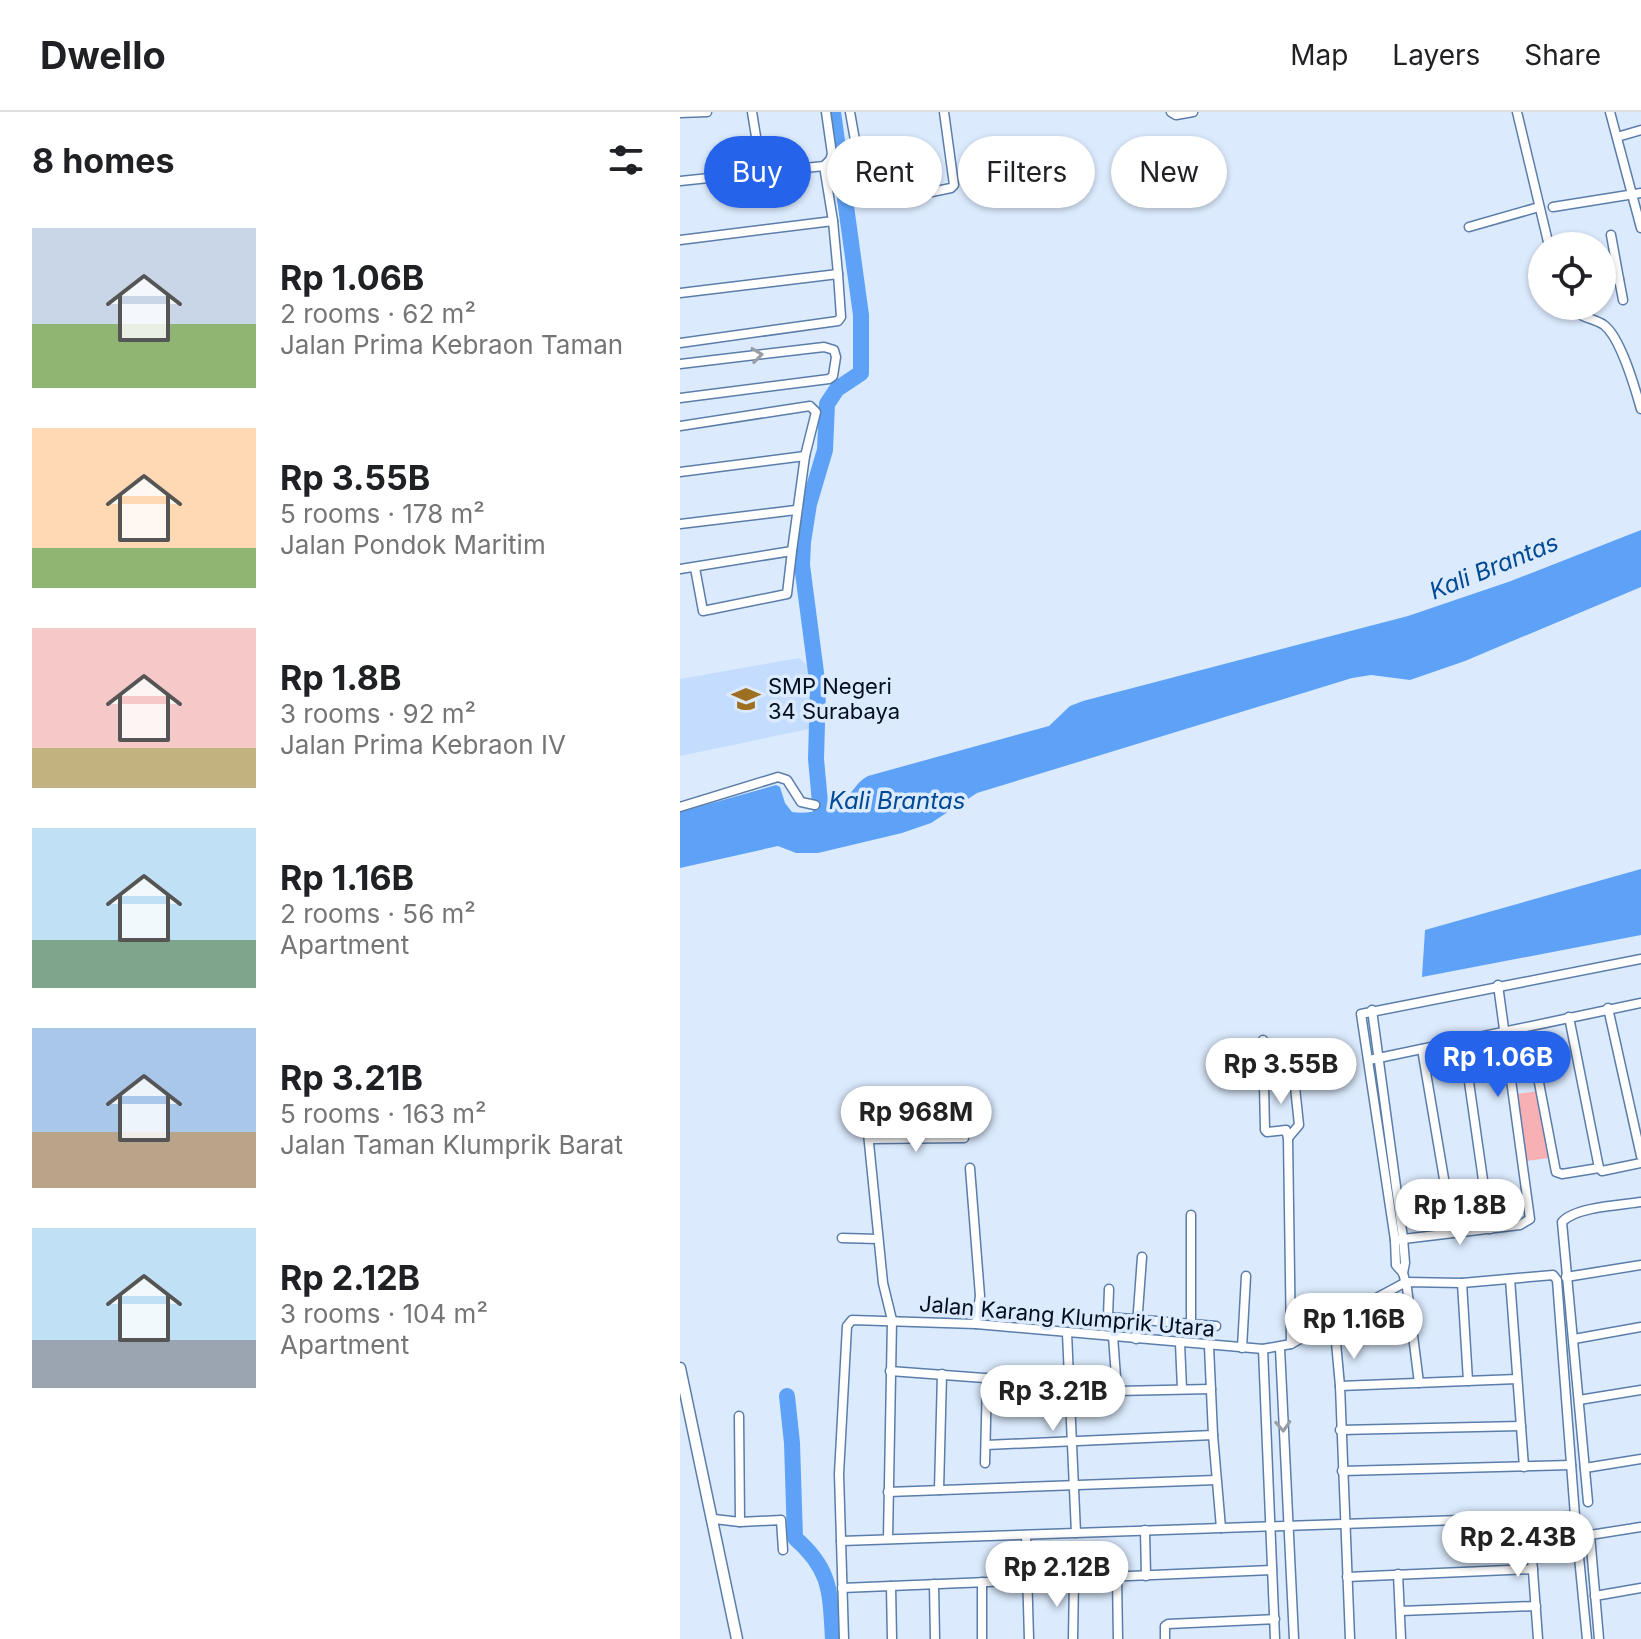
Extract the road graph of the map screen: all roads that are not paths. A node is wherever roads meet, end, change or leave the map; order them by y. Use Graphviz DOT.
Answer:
graph roads {
  1 [pos="707,112"];
  2 [pos="752,112"];
  3 [pos="826,112"];
  4 [pos="850,112"];
  5 [pos="944,112"];
  6 [pos="1171,112"];
  7 [pos="1193,112"];
  8 [pos="1517,112"];
  9 [pos="1610,112"];
  10 [pos="680,113"];
  11 [pos="1641,130"];
  12 [pos="756,136"];
  13 [pos="1617,137"];
  14 [pos="824,166"];
  15 [pos="811,167"];
  16 [pos="704,179"];
  17 [pos="680,181"];
  18 [pos="1637,194"];
  19 [pos="1539,207"];
  20 [pos="1553,207"];
  21 [pos="833,221"];
  22 [pos="1469,227"];
  23 [pos="1641,228"];
  24 [pos="1545,232"];
  25 [pos="680,240"];
  26 [pos="1616,262"];
  27 [pos="838,274"];
  28 [pos="1619,279"];
  29 [pos="1616,280"];
  30 [pos="680,293"];
  31 [pos="1623,300"];
  32 [pos="1590,320"];
  33 [pos="680,343"];
  34 [pos="680,364"];
  35 [pos="680,398"];
  36 [pos="1641,409"];
  37 [pos="680,426"];
  38 [pos="805,456"];
  39 [pos="680,472"];
  40 [pos="796,510"];
  41 [pos="680,524"];
  42 [pos="792,551"];
  43 [pos="695,568"];
  44 [pos="680,569"];
  45 [pos="815,805"];
  46 [pos="680,807"];
  47 [pos="1641,959"];
  48 [pos="1498,985"];
  49 [pos="1641,1003"];
  50 [pos="1608,1008"];
  51 [pos="1372,1010"];
  52 [pos="1569,1017"];
  53 [pos="1505,1031"];
  54 [pos="1263,1040"];
  55 [pos="1463,1040"];
  56 [pos="1422,1049"];
  57 [pos="1379,1058"];
  58 [pos="1369,1060"];
  59 [pos="1551,1064"];
  60 [pos="1536,1067"];
  61 [pos="1511,1071"];
  62 [pos="1265,1083"];
  63 [pos="866,1113"];
  64 [pos="964,1138"];
  65 [pos="1288,1138"];
  66 [pos="869,1139"];
  67 [pos="1641,1156"];
  68 [pos="1641,1163"];
  69 [pos="970,1168"];
  70 [pos="1599,1168"];
  71 [pos="1641,1202"];
  72 [pos="1191,1215"];
  73 [pos="1490,1229"];
  74 [pos="1453,1232"];
  75 [pos="842,1238"];
  76 [pos="878,1239"];
  77 [pos="1399,1239"];
  78 [pos="1142,1257"];
  79 [pos="1641,1265"];
  80 [pos="1246,1276"];
  81 [pos="1566,1277"];
  82 [pos="1404,1278"];
  83 [pos="1510,1279"];
  84 [pos="1462,1283"];
  85 [pos="1109,1289"];
  86 [pos="892,1320"];
  87 [pos="976,1321"];
  88 [pos="1334,1321"];
  89 [pos="1191,1322"];
  90 [pos="1216,1326"];
  91 [pos="1641,1327"];
  92 [pos="1137,1329"];
  93 [pos="1067,1333"];
  94 [pos="1113,1336"];
  95 [pos="1574,1339"];
  96 [pos="1291,1340"];
  97 [pos="1180,1343"];
  98 [pos="1209,1346"];
  99 [pos="1242,1348"];
  100 [pos="1280,1348"];
  101 [pos="1263,1349"];
  102 [pos="680,1368"];
  103 [pos="890,1371"];
  104 [pos="942,1374"];
  105 [pos="987,1378"];
  106 [pos="1517,1379"];
  107 [pos="1468,1381"];
  108 [pos="1419,1383"];
  109 [pos="1067,1384"];
  110 [pos="1340,1386"];
  111 [pos="1182,1389"];
  112 [pos="1211,1389"];
  113 [pos="1641,1390"];
  114 [pos="1579,1400"];
  115 [pos="739,1416"];
  116 [pos="1521,1426"];
  117 [pos="1340,1430"];
  118 [pos="1213,1435"];
  119 [pos="1070,1442"];
  120 [pos="986,1445"];
  121 [pos="1641,1459"];
  122 [pos="985,1463"];
  123 [pos="1571,1465"];
  124 [pos="1524,1467"];
  125 [pos="1585,1468"];
  126 [pos="1342,1471"];
  127 [pos="1216,1480"];
  128 [pos="1074,1486"];
  129 [pos="939,1490"];
  130 [pos="888,1492"];
  131 [pos="1588,1502"];
  132 [pos="1575,1516"];
  133 [pos="1529,1517"];
  134 [pos="714,1519"];
  135 [pos="740,1522"];
  136 [pos="1344,1524"];
  137 [pos="1288,1526"];
  138 [pos="1271,1527"];
  139 [pos="1641,1527"];
  140 [pos="1221,1528"];
  141 [pos="1145,1530"];
  142 [pos="1076,1533"];
  143 [pos="1026,1535"];
  144 [pos="888,1539"];
  145 [pos="841,1541"];
  146 [pos="783,1550"];
  147 [pos="1533,1569"];
  148 [pos="1272,1570"];
  149 [pos="1398,1574"];
  150 [pos="1146,1576"];
  151 [pos="1117,1577"];
  152 [pos="1347,1577"];
  153 [pos="1074,1579"];
  154 [pos="1028,1581"];
  155 [pos="982,1582"];
  156 [pos="934,1584"];
  157 [pos="891,1586"];
  158 [pos="842,1588"];
  159 [pos="1641,1588"];
  160 [pos="1595,1596"];
  161 [pos="1536,1606"];
  162 [pos="1400,1611"];
  163 [pos="1275,1619"];
  164 [pos="737,1639"];
  165 [pos="844,1639"];
  166 [pos="892,1639"];
  167 [pos="935,1639"];
  168 [pos="982,1639"];
  169 [pos="1029,1639"];
  170 [pos="1073,1639"];
  171 [pos="1118,1639"];
  172 [pos="1165,1639"];
  173 [pos="1275,1639"];
  174 [pos="1294,1639"];
  175 [pos="1350,1639"];
  176 [pos="1401,1639"];
  177 [pos="1538,1639"];
  178 [pos="1587,1639"];
  179 [pos="1599,1639"];
  1 -- 10 [label="street"];
  2 -- 12 [label="street"];
  3 -- 14 [label="street"];
  4 -- 5 [label="street"];
  6 -- 7 [label="street"];
  8 -- 19 [label="street"];
  9 -- 13 [label="street"];
  11 -- 13 [label="street"];
  13 -- 18 [label="street"];
  14 -- 15 [label="street"];
  14 -- 21 [label="street"];
  16 -- 17 [label="street"];
  18 -- 20 [label="street"];
  18 -- 23 [label="street"];
  19 -- 22 [label="street"];
  19 -- 24 [label="street"];
  21 -- 25 [label="street"];
  21 -- 27 [label="street"];
  26 -- 28 [label="street"];
  27 -- 30 [label="street"];
  27 -- 33 [label="street"];
  28 -- 29 [label="street"];
  28 -- 31 [label="street"];
  32 -- 36 [label="street"];
  34 -- 35 [label="street, one-way"];
  37 -- 38 [label="street"];
  38 -- 39 [label="street"];
  38 -- 40 [label="street"];
  40 -- 41 [label="street"];
  40 -- 42 [label="street"];
  42 -- 43 [label="street"];
  42 -- 43 [label="street"];
  43 -- 44 [label="street"];
  45 -- 46 [label="street"];
  47 -- 48 [label="street"];
  48 -- 51 [label="street"];
  48 -- 53 [label="street"];
  49 -- 50 [label="street"];
  50 -- 52 [label="street"];
  50 -- 67 [label="street"];
  51 -- 57 [label="street"];
  51 -- 58 [label="street"];
  52 -- 53 [label="street"];
  52 -- 70 [label="street"];
  53 -- 55 [label="street"];
  53 -- 61 [label="street"];
  54 -- 62 [label="street"];
  55 -- 56 [label="street"];
  55 -- 73 [label="street"];
  56 -- 57 [label="street"];
  56 -- 74 [label="street"];
  57 -- 58 [label="street"];
  57 -- 77 [label="street"];
  58 -- 77 [label="street"];
  59 -- 60 [label="street"];
  60 -- 61 [label="street"];
  60 -- 70 [label="street"];
  61 -- 73 [label="street"];
  62 -- 65 [label="street"];
  62 -- 65 [label="street"];
  63 -- 66 [label="street"];
  64 -- 66 [label="street"];
  65 -- 96 [label="street"];
  66 -- 76 [label="street"];
  68 -- 70 [label="street"];
  69 -- 87 [label="street"];
  71 -- 81 [label="street"];
  72 -- 89 [label="street"];
  73 -- 74 [label="street"];
  74 -- 77 [label="street"];
  75 -- 76 [label="street"];
  76 -- 86 [label="street"];
  77 -- 82 [label="street"];
  78 -- 92 [label="street"];
  79 -- 81 [label="street"];
  80 -- 99 [label="street"];
  81 -- 95 [label="street"];
  82 -- 84 [label="street, Jalan Karang Klumprik Utara"];
  82 -- 88 [label="street, Jalan Karang Klumprik Utara"];
  82 -- 108 [label="street"];
  83 -- 84 [label="street, Jalan Karang Klumprik Utara"];
  83 -- 106 [label="street"];
  83 -- 123 [label="street, Jalan Karang Klumprik Utara"];
  84 -- 107 [label="street"];
  85 -- 92 [label="street"];
  86 -- 87 [label="street, Jalan Karang Klumprik Utara"];
  86 -- 103 [label="street"];
  86 -- 145 [label="street, Jalan Karang Klumprik Utara"];
  87 -- 93 [label="street, Jalan Karang Klumprik Utara"];
  88 -- 96 [label="street, Jalan Karang Klumprik Utara"];
  88 -- 110 [label="street"];
  89 -- 90 [label="street"];
  89 -- 92 [label="street"];
  91 -- 95 [label="street"];
  92 -- 94 [label="street, Jalan Karang Klumprik Utara"];
  92 -- 97 [label="street, Jalan Karang Klumprik Utara"];
  93 -- 94 [label="street, Jalan Karang Klumprik Utara"];
  93 -- 109 [label="street"];
  94 -- 111 [label="street"];
  95 -- 114 [label="street"];
  96 -- 100 [label="street, Jalan Karang Klumprik Utara"];
  97 -- 98 [label="street, Jalan Karang Klumprik Utara"];
  97 -- 111 [label="street"];
  98 -- 99 [label="street, Jalan Karang Klumprik Utara"];
  98 -- 112 [label="street"];
  99 -- 101 [label="street, Jalan Karang Klumprik Utara"];
  100 -- 101 [label="street, Jalan Karang Klumprik Utara"];
  100 -- 137 [label="street, one-way"];
  101 -- 138 [label="street"];
  102 -- 134 [label="street"];
  103 -- 104 [label="street"];
  103 -- 130 [label="street"];
  104 -- 105 [label="street"];
  104 -- 129 [label="street"];
  105 -- 109 [label="street"];
  105 -- 120 [label="street"];
  106 -- 107 [label="street"];
  106 -- 116 [label="street"];
  107 -- 108 [label="street"];
  108 -- 110 [label="street"];
  109 -- 119 [label="street"];
  110 -- 117 [label="street"];
  111 -- 112 [label="street"];
  112 -- 118 [label="street"];
  113 -- 114 [label="street"];
  114 -- 125 [label="street"];
  115 -- 135 [label="street"];
  116 -- 117 [label="street"];
  116 -- 124 [label="street"];
  117 -- 126 [label="street"];
  118 -- 119 [label="street"];
  118 -- 127 [label="street"];
  119 -- 120 [label="street"];
  119 -- 128 [label="street"];
  120 -- 122 [label="street"];
  121 -- 125 [label="street"];
  123 -- 124 [label="street"];
  123 -- 132 [label="street"];
  124 -- 126 [label="street"];
  125 -- 131 [label="street"];
  126 -- 136 [label="street"];
  127 -- 128 [label="street"];
  127 -- 140 [label="street"];
  128 -- 129 [label="street"];
  128 -- 142 [label="street"];
  129 -- 130 [label="street"];
  130 -- 144 [label="street"];
  132 -- 133 [label="street"];
  132 -- 178 [label="street"];
  133 -- 136 [label="street"];
  133 -- 147 [label="street"];
  134 -- 135 [label="street"];
  134 -- 164 [label="street"];
  135 -- 146 [label="street"];
  136 -- 137 [label="street"];
  136 -- 152 [label="street"];
  137 -- 138 [label="street"];
  137 -- 174 [label="street"];
  138 -- 140 [label="street"];
  138 -- 148 [label="street"];
  139 -- 160 [label="street"];
  140 -- 141 [label="street"];
  141 -- 142 [label="street"];
  141 -- 150 [label="street"];
  142 -- 143 [label="street"];
  143 -- 144 [label="street"];
  143 -- 154 [label="street"];
  144 -- 145 [label="street"];
  145 -- 158 [label="street"];
  147 -- 149 [label="street"];
  147 -- 161 [label="street"];
  148 -- 150 [label="street"];
  148 -- 163 [label="street"];
  149 -- 152 [label="street"];
  149 -- 162 [label="street"];
  150 -- 151 [label="street"];
  151 -- 153 [label="street"];
  151 -- 171 [label="street"];
  152 -- 175 [label="street"];
  153 -- 154 [label="street"];
  153 -- 170 [label="street"];
  154 -- 155 [label="street"];
  154 -- 169 [label="street"];
  155 -- 156 [label="street"];
  155 -- 168 [label="street"];
  156 -- 157 [label="street"];
  156 -- 167 [label="street"];
  157 -- 158 [label="street"];
  157 -- 166 [label="street"];
  158 -- 165 [label="street"];
  159 -- 160 [label="street"];
  160 -- 179 [label="street"];
  161 -- 162 [label="street"];
  161 -- 177 [label="street"];
  162 -- 176 [label="street"];
  163 -- 172 [label="street"];
  163 -- 173 [label="street"];
}
